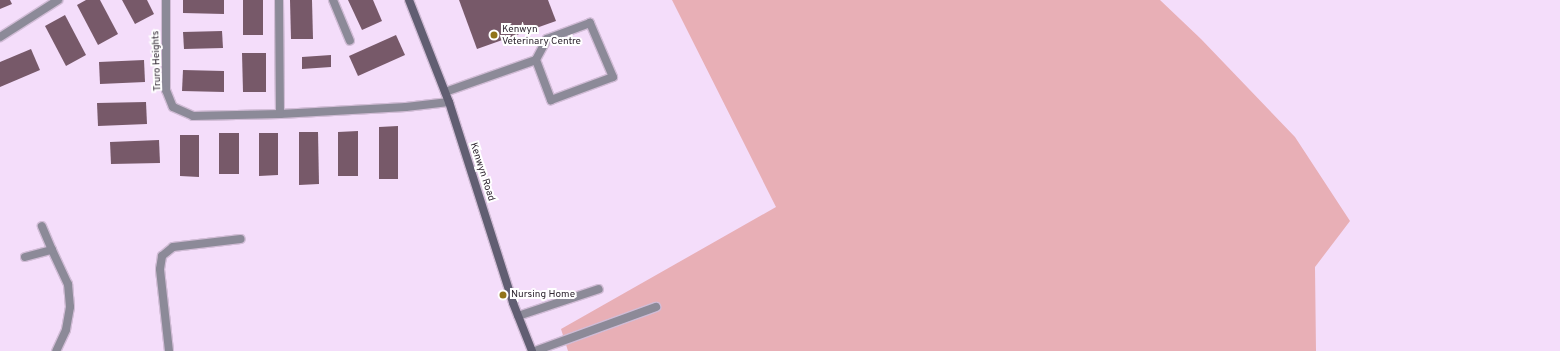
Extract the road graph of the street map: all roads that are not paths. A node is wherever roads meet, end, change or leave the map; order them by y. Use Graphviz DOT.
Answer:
graph roads {
  1 [pos="58,0"];
  2 [pos="166,0"];
  3 [pos="279,0"];
  4 [pos="333,0"];
  5 [pos="409,0"];
  6 [pos="0,37"];
  7 [pos="350,41"];
  8 [pos="536,60"];
  9 [pos="445,92"];
  10 [pos="449,102"];
  11 [pos="280,114"];
  12 [pos="42,226"];
  13 [pos="241,239"];
  14 [pos="52,250"];
  15 [pos="25,257"];
  16 [pos="599,289"];
  17 [pos="656,307"];
  18 [pos="518,316"];
  19 [pos="56,351"];
  20 [pos="169,351"];
  21 [pos="533,351"];
  1 -- 6 [label="street"];
  2 -- 11 [label="street, Truro Heights"];
  3 -- 11 [label="street"];
  4 -- 7 [label="street"];
  5 -- 9 [label="main road, Kenwyn Road"];
  8 -- 8 [label="street"];
  8 -- 9 [label="street"];
  9 -- 10 [label="main road, Kenwyn Road"];
  10 -- 11 [label="street, Truro Heights"];
  10 -- 18 [label="main road, Kenwyn Road"];
  12 -- 14 [label="street"];
  13 -- 20 [label="street"];
  14 -- 15 [label="street"];
  14 -- 19 [label="street"];
  16 -- 18 [label="street"];
  17 -- 21 [label="street"];
  18 -- 21 [label="main road, Kenwyn Road"];
}
